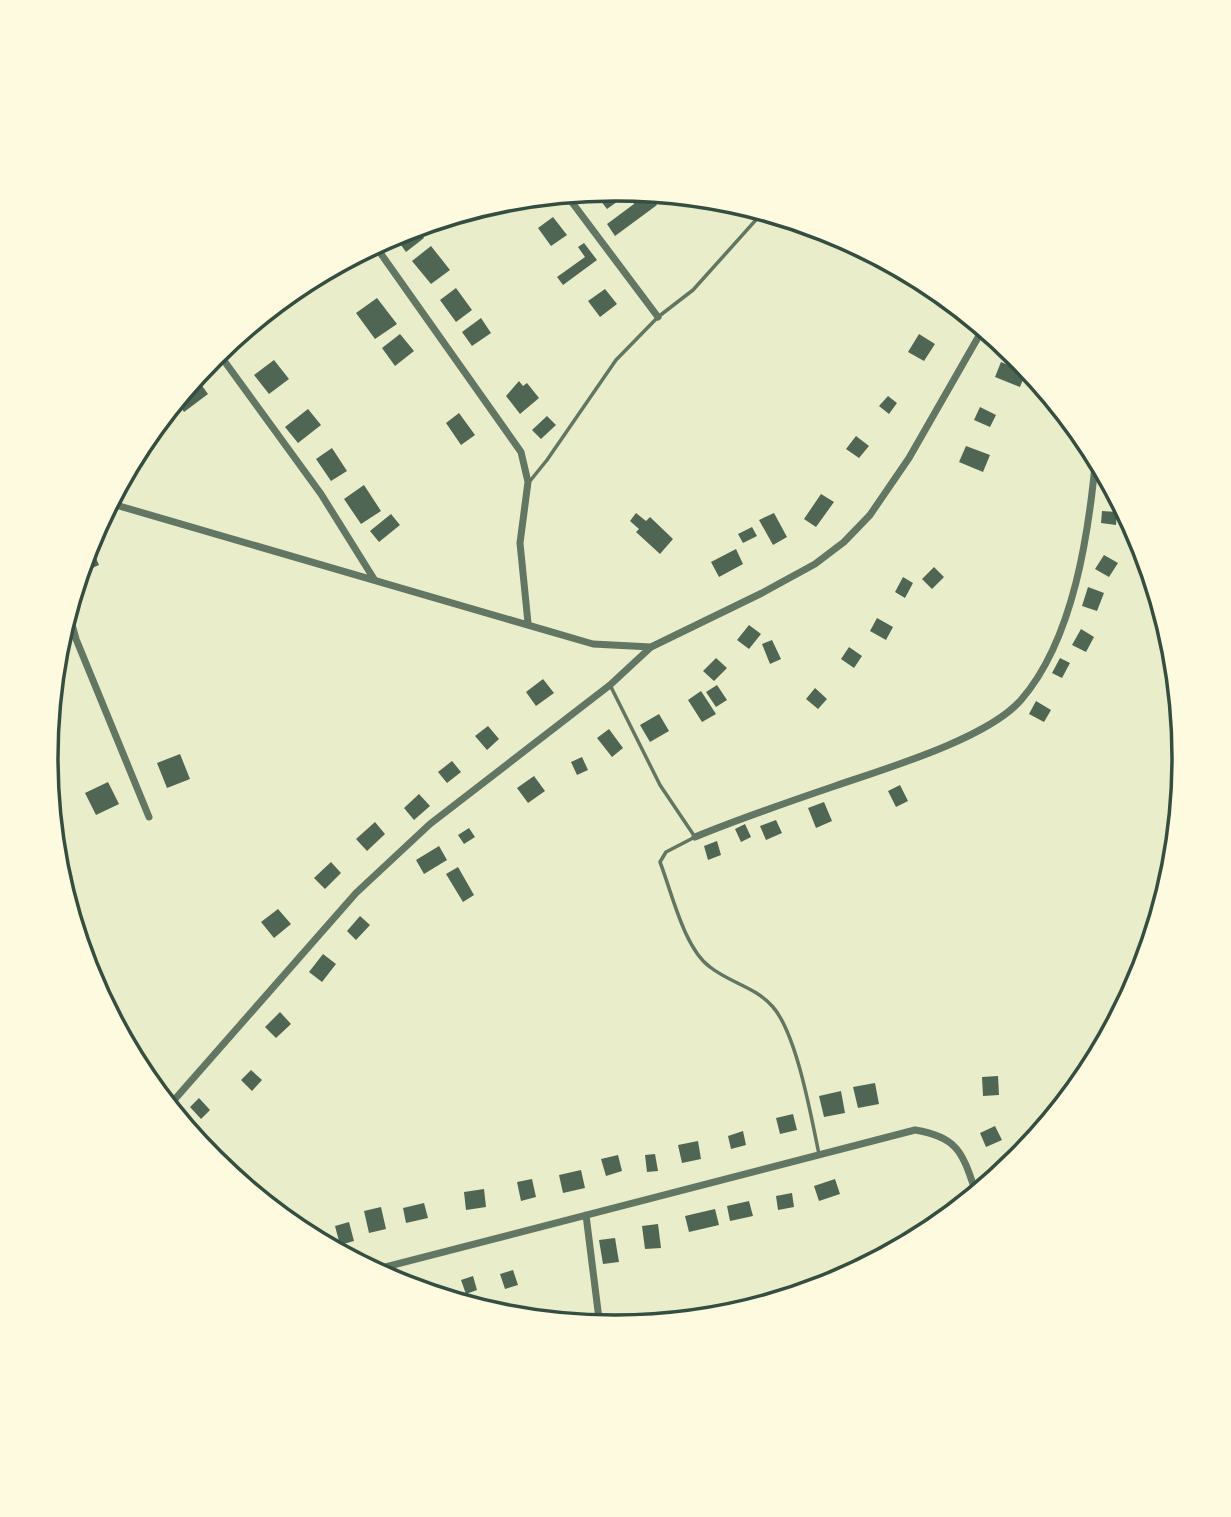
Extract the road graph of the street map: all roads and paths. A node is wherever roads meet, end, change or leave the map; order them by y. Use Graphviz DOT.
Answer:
graph roads {
  1 [pos="572,203"];
  2 [pos="757,219"];
  3 [pos="380,253"];
  4 [pos="658,317"];
  5 [pos="979,336"];
  6 [pos="224,361"];
  7 [pos="1094,472"];
  8 [pos="528,482"];
  9 [pos="118,506"];
  10 [pos="375,579"];
  11 [pos="528,623"];
  12 [pos="74,626"];
  13 [pos="651,647"];
  14 [pos="610,685"];
  15 [pos="149,817"];
  16 [pos="695,836"];
  17 [pos="174,1100"];
  18 [pos="819,1154"];
  19 [pos="974,1186"];
  20 [pos="586,1215"];
  21 [pos="386,1267"];
  22 [pos="599,1316"];
  1 -- 4 [label="street"];
  2 -- 4 [label="lane"];
  3 -- 8 [label="street"];
  4 -- 8 [label="lane"];
  5 -- 13 [label="street"];
  6 -- 10 [label="street"];
  7 -- 16 [label="street"];
  8 -- 11 [label="street"];
  9 -- 10 [label="street"];
  10 -- 11 [label="street"];
  11 -- 13 [label="street"];
  12 -- 15 [label="street"];
  13 -- 14 [label="street"];
  14 -- 16 [label="lane"];
  14 -- 17 [label="street"];
  16 -- 18 [label="lane"];
  18 -- 19 [label="street"];
  18 -- 20 [label="street"];
  20 -- 21 [label="street"];
  20 -- 22 [label="street"];
}
